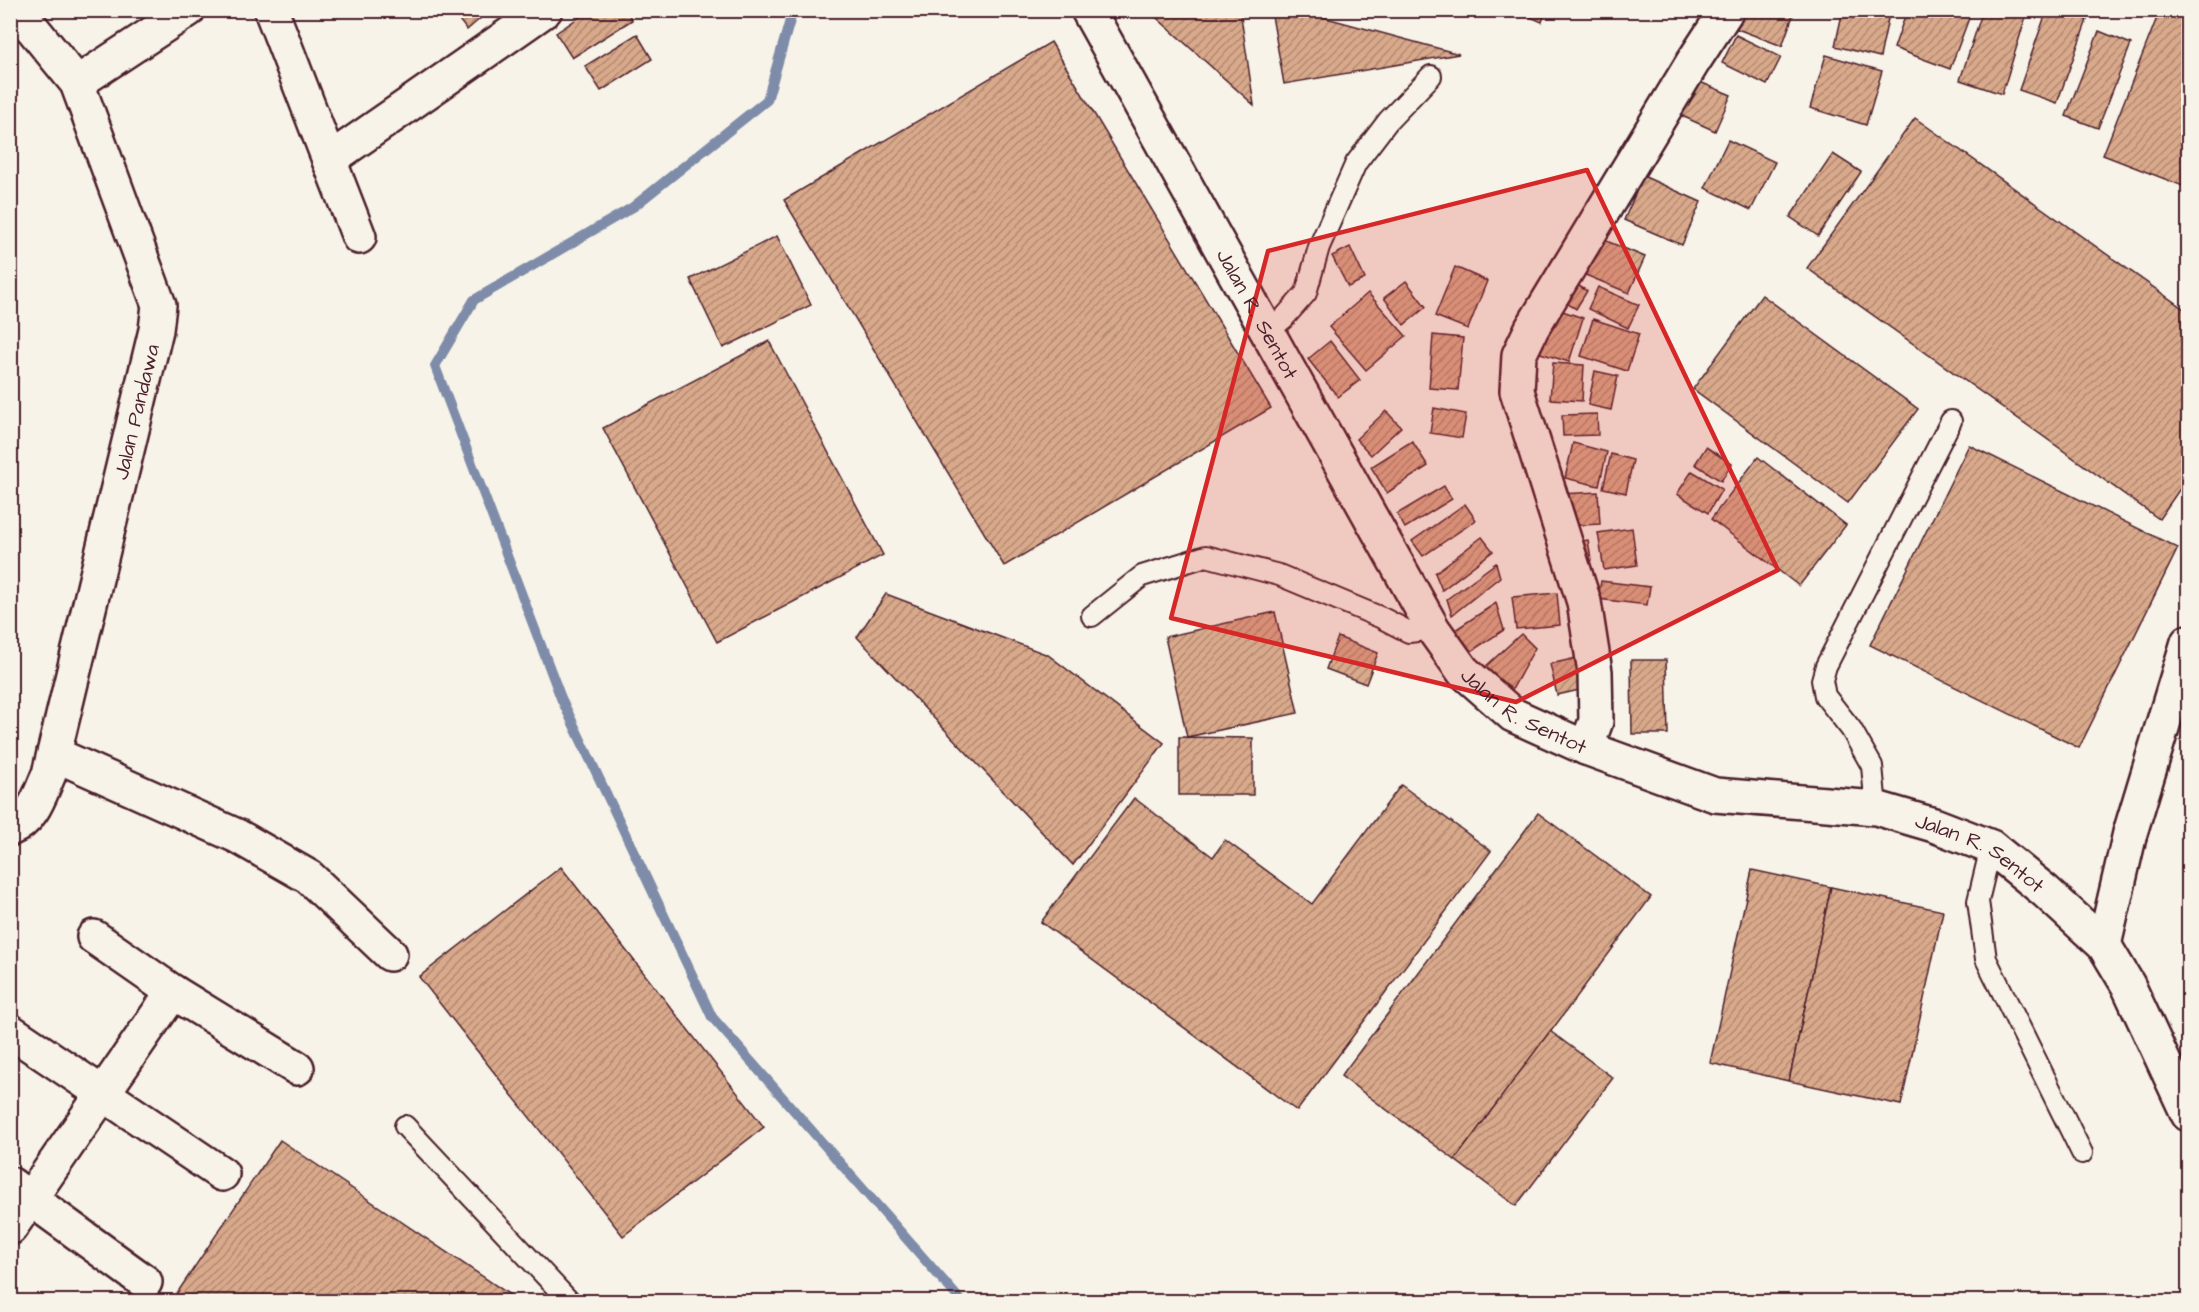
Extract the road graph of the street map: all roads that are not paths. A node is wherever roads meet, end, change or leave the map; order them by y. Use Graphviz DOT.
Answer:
graph roads {
  1 [pos="14,10"];
  2 [pos="188,10"];
  3 [pos="271,10"];
  4 [pos="545,10"];
  5 [pos="1088,10"];
  6 [pos="1727,10"];
  7 [pos="1431,76"];
  8 [pos="77,83"];
  9 [pos="329,160"];
  10 [pos="359,237"];
  11 [pos="1267,332"];
  12 [pos="1951,421"];
  13 [pos="1092,616"];
  14 [pos="1433,629"];
  15 [pos="2188,642"];
  16 [pos="1587,748"];
  17 [pos="54,754"];
  18 [pos="1876,808"];
  19 [pos="10,829"];
  20 [pos="1991,847"];
  21 [pos="93,937"];
  22 [pos="2104,945"];
  23 [pos="390,954"];
  24 [pos="173,992"];
  25 [pos="10,1031"];
  26 [pos="297,1068"];
  27 [pos="102,1094"];
  28 [pos="2188,1114"];
  29 [pos="405,1126"];
  30 [pos="2082,1153"];
  31 [pos="222,1174"];
  32 [pos="20,1191"];
  33 [pos="10,1228"];
  34 [pos="145,1282"];
  35 [pos="570,1302"];
  1 -- 8 [label="street, Jalan Pandawa"];
  2 -- 8 [label="street"];
  3 -- 9 [label="street"];
  4 -- 9 [label="street"];
  5 -- 11 [label="street, Jalan R. Sentot"];
  6 -- 16 [label="street"];
  7 -- 11 [label="lane"];
  8 -- 17 [label="street, Jalan Pandawa"];
  9 -- 10 [label="street"];
  11 -- 14 [label="street, Jalan R. Sentot"];
  12 -- 18 [label="lane"];
  13 -- 14 [label="lane"];
  14 -- 16 [label="street, Jalan R. Sentot"];
  15 -- 22 [label="street"];
  16 -- 18 [label="street, Jalan R. Sentot"];
  17 -- 19 [label="street, Jalan Pandawa"];
  17 -- 23 [label="street"];
  18 -- 20 [label="street, Jalan R. Sentot"];
  20 -- 22 [label="street, Jalan R. Sentot"];
  20 -- 30 [label="lane"];
  21 -- 24 [label="street"];
  22 -- 28 [label="street, Jalan R. Sentot"];
  24 -- 26 [label="street"];
  24 -- 27 [label="street"];
  25 -- 27 [label="street"];
  27 -- 31 [label="street"];
  27 -- 32 [label="street"];
  29 -- 35 [label="lane"];
  32 -- 33 [label="street"];
  32 -- 34 [label="street"];
}
